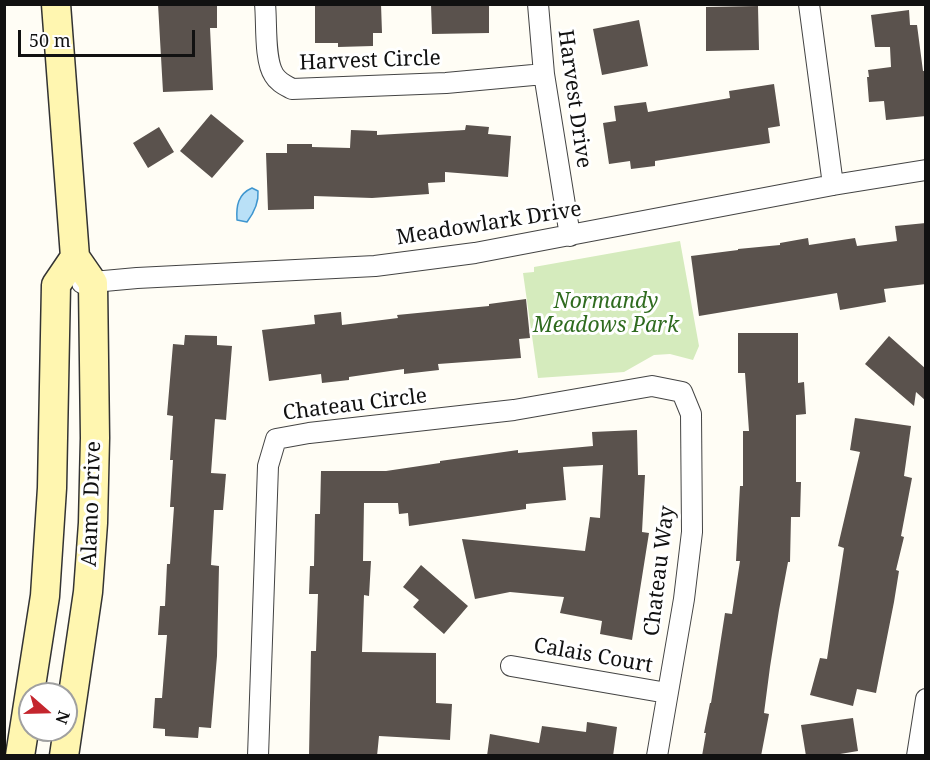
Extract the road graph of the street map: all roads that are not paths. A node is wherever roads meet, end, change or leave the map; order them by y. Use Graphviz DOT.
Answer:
graph roads {
  1 [pos="56,4"];
  2 [pos="266,4"];
  3 [pos="538,4"];
  4 [pos="809,4"];
  5 [pos="544,74"];
  6 [pos="926,170"];
  7 [pos="833,185"];
  8 [pos="570,236"];
  9 [pos="75,257"];
  10 [pos="93,283"];
  11 [pos="56,285"];
  12 [pos="682,392"];
  13 [pos="511,666"];
  14 [pos="667,693"];
  15 [pos="926,699"];
  16 [pos="4,752"];
  17 [pos="20,755"];
  18 [pos="64,756"];
  19 [pos="258,756"];
  20 [pos="657,756"];
  21 [pos="917,756"];
  1 -- 9 [label="main road"];
  2 -- 5 [label="street, Harvest Circle"];
  3 -- 5 [label="street, Harvest Drive"];
  4 -- 7 [label="street"];
  5 -- 8 [label="street, Harvest Drive"];
  6 -- 7 [label="street, Meadowlark Drive"];
  7 -- 8 [label="street, Meadowlark Drive"];
  8 -- 10 [label="street, Meadowlark Drive"];
  9 -- 10 [label="main road"];
  9 -- 11 [label="main road"];
  10 -- 11 [label="street, Meadowlark Drive"];
  10 -- 18 [label="main road, Alamo Drive"];
  11 -- 17 [label="main road, Alamo Drive"];
  12 -- 14 [label="street, Chateau Way"];
  12 -- 19 [label="street, Chateau Circle"];
  13 -- 14 [label="street, Calais Court"];
  14 -- 20 [label="street, Chateau Way"];
  15 -- 21 [label="street"];
  16 -- 17 [label="street"];
}
